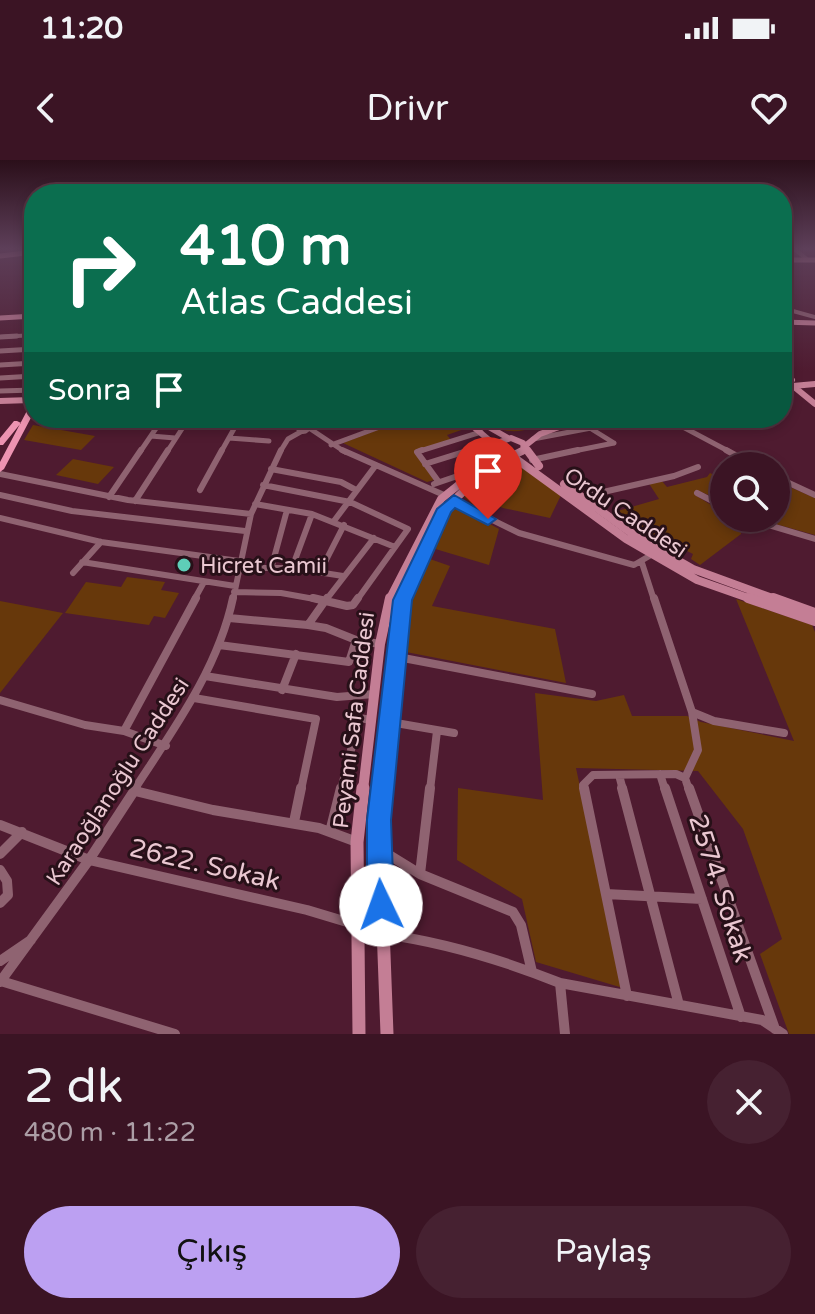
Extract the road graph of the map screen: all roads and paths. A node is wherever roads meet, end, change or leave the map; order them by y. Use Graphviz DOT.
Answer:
graph roads {
  1 [pos="792,312"];
  2 [pos="24,317"];
  3 [pos="0,318"];
  4 [pos="815,320"];
  5 [pos="792,321"];
  6 [pos="24,335"];
  7 [pos="3,336"];
  8 [pos="0,344"];
  9 [pos="24,350"];
  10 [pos="0,351"];
  11 [pos="24,364"];
  12 [pos="0,365"];
  13 [pos="24,377"];
  14 [pos="0,378"];
  15 [pos="792,383"];
  16 [pos="815,383"];
  17 [pos="0,391"];
  18 [pos="24,395"];
  19 [pos="24,398"];
  20 [pos="0,401"];
  21 [pos="815,404"];
  22 [pos="24,412"];
  23 [pos="24,417"];
  24 [pos="156,428"];
  25 [pos="182,428"];
  26 [pos="234,428"];
  27 [pos="293,428"];
  28 [pos="301,428"];
  29 [pos="312,428"];
  30 [pos="377,428"];
  31 [pos="476,428"];
  32 [pos="492,428"];
  33 [pos="539,428"];
  34 [pos="558,428"];
  35 [pos="591,428"];
  36 [pos="685,428"];
  37 [pos="481,432"];
  38 [pos="151,436"];
  39 [pos="175,438"];
  40 [pos="229,438"];
  41 [pos="510,438"];
  42 [pos="531,439"];
  43 [pos="269,441"];
  44 [pos="0,443"];
  45 [pos="331,445"];
  46 [pos="495,445"];
  47 [pos="525,447"];
  48 [pos="10,448"];
  49 [pos="281,450"];
  50 [pos="0,452"];
  51 [pos="729,452"];
  52 [pos="511,456"];
  53 [pos="532,460"];
  54 [pos="425,464"];
  55 [pos="376,465"];
  56 [pos="698,467"];
  57 [pos="271,469"];
  58 [pos="477,470"];
  59 [pos="0,472"];
  60 [pos="438,481"];
  61 [pos="790,483"];
  62 [pos="263,485"];
  63 [pos="429,487"];
  64 [pos="200,490"];
  65 [pos="356,490"];
  66 [pos="697,493"];
  67 [pos="0,495"];
  68 [pos="815,495"];
  69 [pos="449,496"];
  70 [pos="109,497"];
  71 [pos="581,497"];
  72 [pos="710,500"];
  73 [pos="135,501"];
  74 [pos="346,501"];
  75 [pos="253,509"];
  76 [pos="287,510"];
  77 [pos="312,514"];
  78 [pos="0,518"];
  79 [pos="334,521"];
  80 [pos="344,525"];
  81 [pos="245,531"];
  82 [pos="790,532"];
  83 [pos="374,538"];
  84 [pos="815,539"];
  85 [pos="101,542"];
  86 [pos="395,547"];
  87 [pos="651,555"];
  88 [pos="82,562"];
  89 [pos="642,563"];
  90 [pos="238,565"];
  91 [pos="292,568"];
  92 [pos="271,569"];
  93 [pos="320,572"];
  94 [pos="73,573"];
  95 [pos="343,576"];
  96 [pos="204,582"];
  97 [pos="234,589"];
  98 [pos="325,601"];
  99 [pos="815,613"];
  100 [pos="229,618"];
  101 [pos="815,621"];
  102 [pos="308,625"];
  103 [pos="356,640"];
  104 [pos="380,644"];
  105 [pos="219,645"];
  106 [pos="296,654"];
  107 [pos="398,657"];
  108 [pos="205,676"];
  109 [pos="282,690"];
  110 [pos="374,694"];
  111 [pos="592,694"];
  112 [pos="194,698"];
  113 [pos="354,698"];
  114 [pos="0,700"];
  115 [pos="692,712"];
  116 [pos="359,718"];
  117 [pos="372,720"];
  118 [pos="390,722"];
  119 [pos="124,731"];
  120 [pos="437,731"];
  121 [pos="454,733"];
  122 [pos="784,733"];
  123 [pos="166,746"];
  124 [pos="660,774"];
  125 [pos="619,775"];
  126 [pos="685,778"];
  127 [pos="135,791"];
  128 [pos="294,822"];
  129 [pos="0,825"];
  130 [pos="22,832"];
  131 [pos="330,832"];
  132 [pos="357,842"];
  133 [pos="378,848"];
  134 [pos="0,854"];
  135 [pos="89,860"];
  136 [pos="0,870"];
  137 [pos="420,874"];
  138 [pos="606,894"];
  139 [pos="650,896"];
  140 [pos="702,899"];
  141 [pos="0,903"];
  142 [pos="357,925"];
  143 [pos="382,934"];
  144 [pos="34,938"];
  145 [pos="0,961"];
  146 [pos="532,972"];
  147 [pos="0,982"];
  148 [pos="560,983"];
  149 [pos="627,996"];
  150 [pos="679,1005"];
  151 [pos="741,1017"];
  152 [pos="779,1032"];
  153 [pos="175,1034"];
  154 [pos="359,1034"];
  155 [pos="387,1034"];
  156 [pos="565,1034"];
  1 -- 4 [label="street"];
  2 -- 3 [label="main road"];
  4 -- 5 [label="main road"];
  6 -- 7 [label="street"];
  7 -- 8 [label="street"];
  9 -- 10 [label="street"];
  11 -- 12 [label="street"];
  13 -- 14 [label="street"];
  15 -- 16 [label="main road"];
  15 -- 21 [label="main road"];
  17 -- 18 [label="street"];
  19 -- 20 [label="main road"];
  22 -- 44 [label="main road"];
  23 -- 48 [label="main road"];
  24 -- 38 [label="street"];
  25 -- 39 [label="street"];
  26 -- 40 [label="street"];
  27 -- 49 [label="street, Karaoğlanoğlu Caddesi"];
  28 -- 49 [label="street"];
  29 -- 45 [label="street"];
  30 -- 45 [label="street"];
  31 -- 37 [label="main road"];
  32 -- 41 [label="main road"];
  33 -- 41 [label="main road"];
  34 -- 42 [label="main road"];
  35 -- 42 [label="street"];
  35 -- 53 [label="street"];
  36 -- 51 [label="street"];
  37 -- 46 [label="main road"];
  37 -- 54 [label="street"];
  38 -- 39 [label="street"];
  38 -- 70 [label="street"];
  39 -- 73 [label="street"];
  40 -- 43 [label="street"];
  40 -- 64 [label="street"];
  41 -- 46 [label="main road"];
  41 -- 47 [label="main road"];
  42 -- 47 [label="main road"];
  45 -- 55 [label="street"];
  46 -- 52 [label="main road, Ordu Caddesi"];
  46 -- 54 [label="street"];
  46 -- 58 [label="main road, Peyami Safa Caddesi"];
  47 -- 52 [label="main road, Peyami Safa Caddesi"];
  47 -- 53 [label="main road, Ordu Caddesi"];
  48 -- 50 [label="main road"];
  48 -- 59 [label="main road"];
  49 -- 57 [label="street, Karaoğlanoğlu Caddesi"];
  52 -- 69 [label="main road, Peyami Safa Caddesi"];
  52 -- 87 [label="main road, Ordu Caddesi"];
  53 -- 71 [label="main road, Ordu Caddesi"];
  54 -- 60 [label="street"];
  55 -- 63 [label="street"];
  55 -- 65 [label="street"];
  56 -- 71 [label="street"];
  57 -- 62 [label="street, Karaoğlanoğlu Caddesi"];
  57 -- 65 [label="street"];
  58 -- 60 [label="street"];
  58 -- 69 [label="main road, Peyami Safa Caddesi"];
  59 -- 70 [label="street"];
  60 -- 63 [label="street"];
  61 -- 68 [label="street"];
  62 -- 74 [label="street"];
  62 -- 75 [label="street, Karaoğlanoğlu Caddesi"];
  63 -- 69 [label="street"];
  65 -- 74 [label="street"];
  66 -- 72 [label="street"];
  67 -- 81 [label="street"];
  69 -- 89 [label="street"];
  69 -- 104 [label="main road, Peyami Safa Caddesi"];
  69 -- 107 [label="main road, Peyami Safa Caddesi"];
  70 -- 73 [label="street"];
  71 -- 99 [label="main road, Ordu Caddesi"];
  73 -- 75 [label="street"];
  74 -- 79 [label="street"];
  74 -- 86 [label="street"];
  75 -- 76 [label="street"];
  75 -- 81 [label="street, Karaoğlanoğlu Caddesi"];
  76 -- 77 [label="street"];
  76 -- 92 [label="street"];
  77 -- 79 [label="street"];
  77 -- 91 [label="street"];
  78 -- 85 [label="street"];
  79 -- 80 [label="street"];
  80 -- 83 [label="street"];
  80 -- 93 [label="street"];
  81 -- 90 [label="street, Karaoğlanoğlu Caddesi"];
  82 -- 84 [label="street"];
  83 -- 86 [label="street"];
  83 -- 95 [label="street"];
  85 -- 88 [label="street"];
  85 -- 90 [label="street"];
  86 -- 98 [label="street"];
  87 -- 89 [label="street"];
  87 -- 101 [label="main road, Ordu Caddesi"];
  88 -- 94 [label="street"];
  88 -- 96 [label="street"];
  89 -- 115 [label="street"];
  90 -- 92 [label="street"];
  90 -- 97 [label="street, Karaoğlanoğlu Caddesi"];
  91 -- 92 [label="street"];
  91 -- 93 [label="street"];
  93 -- 95 [label="street"];
  95 -- 98 [label="street"];
  96 -- 97 [label="street"];
  96 -- 119 [label="street"];
  97 -- 98 [label="street"];
  97 -- 100 [label="street, Karaoğlanoğlu Caddesi"];
  98 -- 102 [label="street"];
  100 -- 102 [label="street"];
  100 -- 105 [label="street, Karaoğlanoğlu Caddesi"];
  102 -- 103 [label="street"];
  103 -- 104 [label="street"];
  103 -- 106 [label="street"];
  104 -- 110 [label="main road, Peyami Safa Caddesi"];
  105 -- 106 [label="street"];
  105 -- 108 [label="street, Karaoğlanoğlu Caddesi"];
  106 -- 109 [label="street"];
  107 -- 111 [label="street"];
  107 -- 118 [label="main road, Peyami Safa Caddesi"];
  108 -- 109 [label="street"];
  108 -- 112 [label="street, Karaoğlanoğlu Caddesi"];
  109 -- 113 [label="street"];
  110 -- 113 [label="street"];
  110 -- 117 [label="main road, Peyami Safa Caddesi"];
  112 -- 123 [label="street, Karaoğlanoğlu Caddesi"];
  112 -- 128 [label="street"];
  113 -- 116 [label="street"];
  114 -- 119 [label="street"];
  115 -- 122 [label="street"];
  115 -- 126 [label="street"];
  116 -- 117 [label="street"];
  116 -- 131 [label="street"];
  117 -- 132 [label="main road, Peyami Safa Caddesi"];
  118 -- 120 [label="street"];
  118 -- 133 [label="main road, Peyami Safa Caddesi"];
  119 -- 123 [label="street"];
  120 -- 121 [label="street"];
  120 -- 137 [label="street"];
  123 -- 127 [label="street, Karaoğlanoğlu Caddesi"];
  124 -- 125 [label="street"];
  124 -- 126 [label="street"];
  124 -- 140 [label="street, 2574. Sokak"];
  125 -- 138 [label="street"];
  125 -- 139 [label="street"];
  126 -- 152 [label="street"];
  127 -- 128 [label="street"];
  127 -- 135 [label="street, Karaoğlanoğlu Caddesi"];
  128 -- 131 [label="street"];
  129 -- 130 [label="street, 2622. Sokak"];
  130 -- 134 [label="street"];
  130 -- 135 [label="street, 2622. Sokak"];
  131 -- 132 [label="street"];
  132 -- 142 [label="main road, Peyami Safa Caddesi"];
  133 -- 137 [label="street"];
  133 -- 143 [label="main road, Peyami Safa Caddesi"];
  135 -- 142 [label="street, 2622. Sokak"];
  135 -- 144 [label="street, Karaoğlanoğlu Caddesi"];
  136 -- 141 [label="street"];
  137 -- 146 [label="street"];
  138 -- 139 [label="street"];
  138 -- 149 [label="street"];
  139 -- 140 [label="street"];
  139 -- 150 [label="street"];
  140 -- 151 [label="street, 2574. Sokak"];
  142 -- 154 [label="main road, Peyami Safa Caddesi"];
  143 -- 146 [label="street"];
  143 -- 155 [label="main road, Peyami Safa Caddesi"];
  144 -- 145 [label="street"];
  144 -- 147 [label="street, Karaoğlanoğlu Caddesi"];
  146 -- 148 [label="street"];
  147 -- 153 [label="street"];
  148 -- 149 [label="street"];
  148 -- 156 [label="street"];
  149 -- 150 [label="street"];
  150 -- 151 [label="street"];
  151 -- 152 [label="street"];
}
